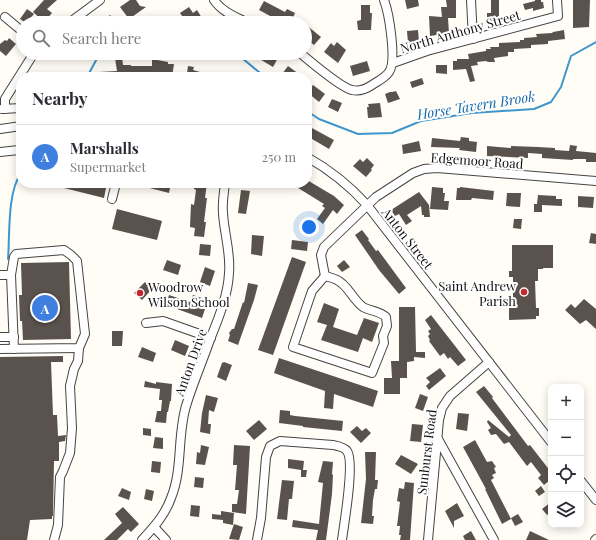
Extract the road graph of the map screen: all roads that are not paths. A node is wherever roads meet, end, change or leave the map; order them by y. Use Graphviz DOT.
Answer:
graph roads {
  1 [pos="100,0"];
  2 [pos="214,0"];
  3 [pos="384,0"];
  4 [pos="471,0"];
  5 [pos="557,0"];
  6 [pos="78,16"];
  7 [pos="234,16"];
  8 [pos="5,17"];
  9 [pos="16,26"];
  10 [pos="473,39"];
  11 [pos="30,60"];
  12 [pos="309,60"];
  13 [pos="393,63"];
  14 [pos="22,72"];
  15 [pos="16,82"];
  16 [pos="16,108"];
  17 [pos="3,109"];
  18 [pos="16,127"];
  19 [pos="0,129"];
  20 [pos="16,150"];
  21 [pos="0,152"];
  22 [pos="312,160"];
  23 [pos="596,181"];
  24 [pos="115,188"];
  25 [pos="224,188"];
  26 [pos="112,198"];
  27 [pos="368,205"];
  28 [pos="0,275"];
  29 [pos="11,275"];
  30 [pos="325,276"];
  31 [pos="146,323"];
  32 [pos="0,337"];
  33 [pos="14,337"];
  34 [pos="211,338"];
  35 [pos="79,348"];
  36 [pos="0,349"];
  37 [pos="14,349"];
  38 [pos="489,362"];
  39 [pos="548,438"];
  40 [pos="438,439"];
  41 [pos="584,485"];
  42 [pos="596,500"];
  43 [pos="154,528"];
  44 [pos="54,540"];
  45 [pos="142,540"];
  46 [pos="166,540"];
  47 [pos="257,540"];
  48 [pos="342,540"];
  49 [pos="428,540"];
  50 [pos="494,540"];
  1 -- 6 [label="street"];
  2 -- 7 [label="street"];
  3 -- 13 [label="street"];
  4 -- 10 [label="street"];
  5 -- 10 [label="street, North Anthony Street"];
  8 -- 9 [label="street"];
  10 -- 13 [label="street, North Anthony Street"];
  11 -- 14 [label="street"];
  12 -- 13 [label="street"];
  15 -- 17 [label="street"];
  16 -- 17 [label="street"];
  18 -- 19 [label="street"];
  20 -- 21 [label="street"];
  22 -- 27 [label="street, Anton Street"];
  23 -- 27 [label="street, Edgemoor Road"];
  24 -- 26 [label="street"];
  25 -- 34 [label="street, Anton Drive"];
  27 -- 30 [label="street, Edgemoor Road"];
  27 -- 38 [label="street, Anton Street"];
  28 -- 29 [label="street"];
  29 -- 33 [label="street"];
  29 -- 35 [label="street"];
  30 -- 30 [label="street"];
  31 -- 34 [label="street"];
  32 -- 33 [label="street"];
  33 -- 37 [label="street"];
  34 -- 43 [label="street, Anton Drive"];
  35 -- 37 [label="street"];
  35 -- 44 [label="street"];
  36 -- 37 [label="street"];
  38 -- 39 [label="street, Anton Street"];
  38 -- 40 [label="street, Sunburst Road"];
  40 -- 49 [label="street, Sunburst Road"];
  40 -- 50 [label="street"];
  41 -- 42 [label="street"];
  43 -- 45 [label="street, Anton Drive"];
  43 -- 46 [label="street"];
  47 -- 48 [label="street"];
}
